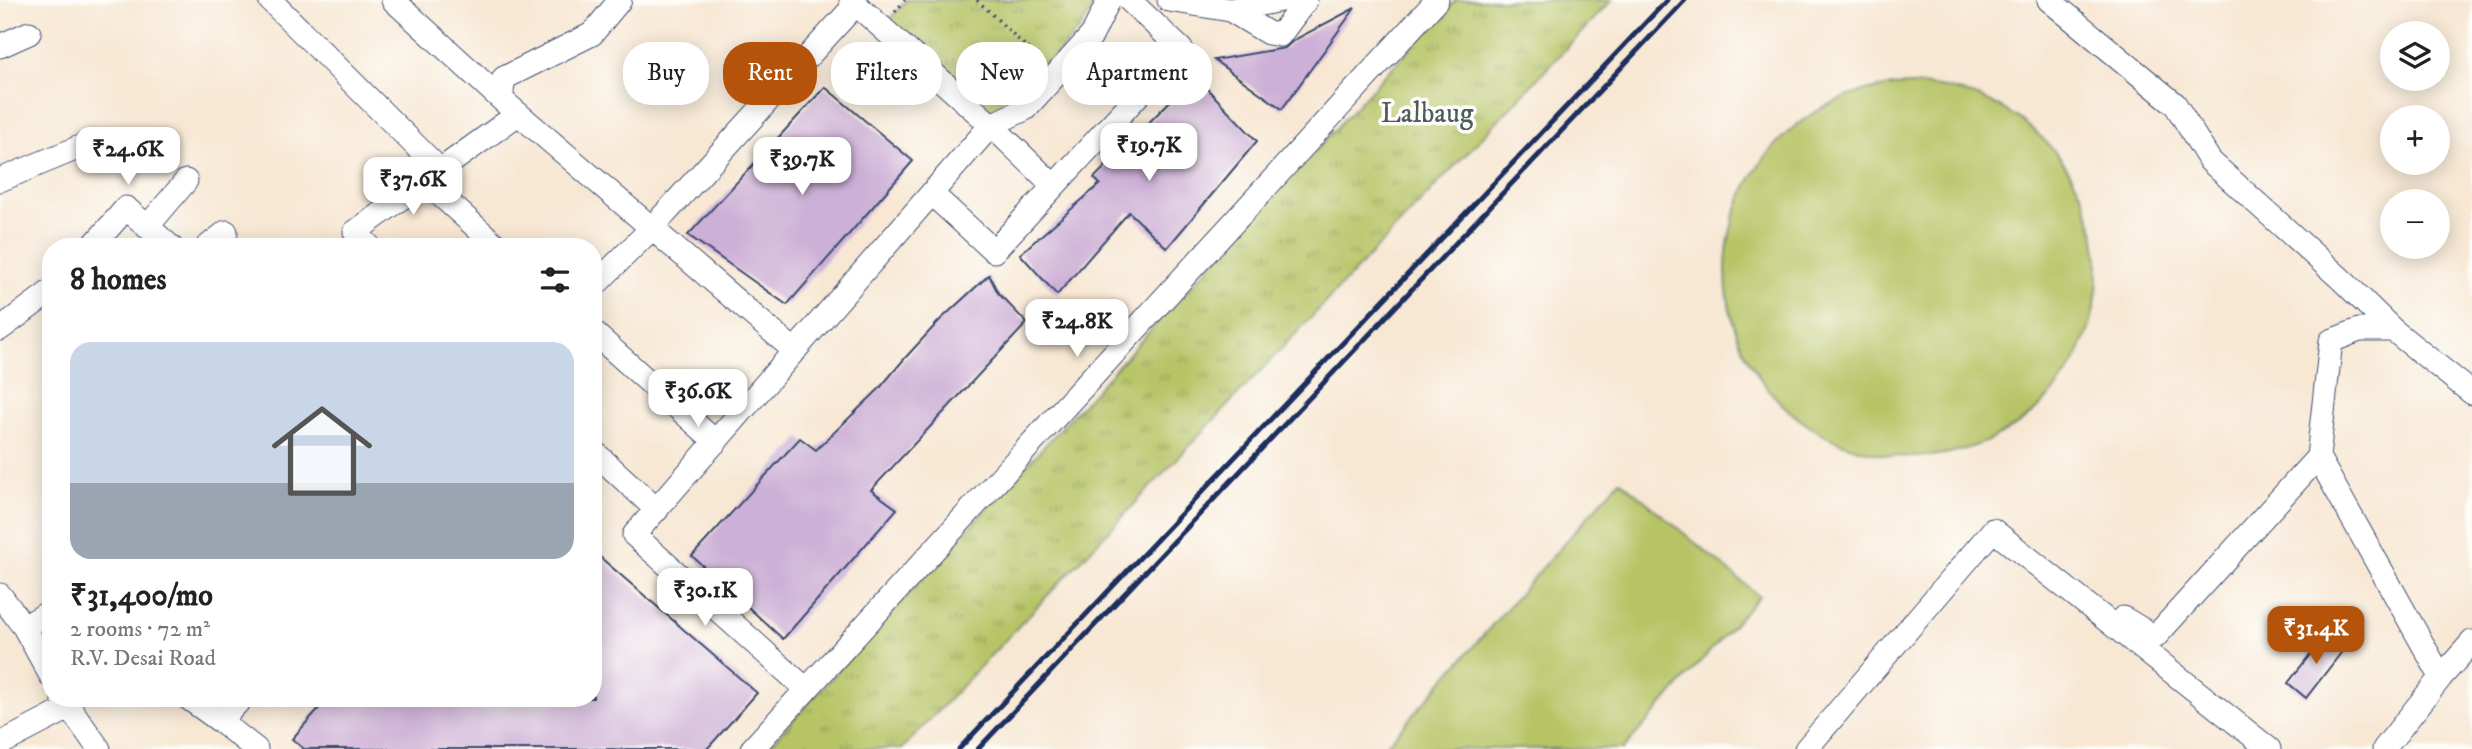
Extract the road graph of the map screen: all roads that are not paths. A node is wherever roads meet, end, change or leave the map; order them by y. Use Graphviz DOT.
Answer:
graph roads {
  1 [pos="270,0"];
  2 [pos="393,0"];
  3 [pos="620,0"];
  4 [pos="1109,0"];
  5 [pos="1129,0"];
  6 [pos="1169,0"];
  7 [pos="1280,0"];
  8 [pos="1306,0"];
  9 [pos="1437,0"];
  10 [pos="1449,0"];
  11 [pos="2049,0"];
  12 [pos="853,2"];
  13 [pos="1230,10"];
  14 [pos="29,33"];
  15 [pos="0,46"];
  16 [pos="510,106"];
  17 [pos="991,125"];
  18 [pos="92,142"];
  19 [pos="1281,169"];
  20 [pos="433,176"];
  21 [pos="0,180"];
  22 [pos="186,181"];
  23 [pos="1054,186"];
  24 [pos="932,194"];
  25 [pos="147,227"];
  26 [pos="652,228"];
  27 [pos="226,232"];
  28 [pos="100,238"];
  29 [pos="160,238"];
  30 [pos="218,238"];
  31 [pos="361,238"];
  32 [pos="490,238"];
  33 [pos="602,279"];
  34 [pos="42,298"];
  35 [pos="0,329"];
  36 [pos="2393,330"];
  37 [pos="602,340"];
  38 [pos="795,351"];
  39 [pos="2472,393"];
  40 [pos="716,442"];
  41 [pos="2318,457"];
  42 [pos="602,459"];
  43 [pos="657,510"];
  44 [pos="2054,578"];
  45 [pos="0,595"];
  46 [pos="42,616"];
  47 [pos="23,627"];
  48 [pos="2472,642"];
  49 [pos="42,660"];
  50 [pos="2441,677"];
  51 [pos="806,689"];
  52 [pos="60,707"];
  53 [pos="69,707"];
  54 [pos="201,707"];
  55 [pos="233,707"];
  56 [pos="220,721"];
  57 [pos="0,744"];
  58 [pos="99,749"];
  59 [pos="256,749"];
  60 [pos="751,749"];
  61 [pos="1806,749"];
  62 [pos="2269,749"];
  63 [pos="2384,749"];
  1 -- 20 [label="street"];
  2 -- 16 [label="street"];
  3 -- 16 [label="street"];
  4 -- 17 [label="street"];
  5 -- 23 [label="street"];
  6 -- 13 [label="street"];
  7 -- 13 [label="street"];
  8 -- 13 [label="street"];
  9 -- 19 [label="street"];
  10 -- 19 [label="street"];
  11 -- 36 [label="street"];
  12 -- 17 [label="street"];
  12 -- 26 [label="street"];
  14 -- 15 [label="street"];
  16 -- 20 [label="street"];
  16 -- 26 [label="street"];
  17 -- 23 [label="street"];
  17 -- 24 [label="street"];
  18 -- 21 [label="street"];
  19 -- 51 [label="street"];
  20 -- 31 [label="street"];
  20 -- 32 [label="street"];
  22 -- 25 [label="street"];
  23 -- 24 [label="street"];
  24 -- 38 [label="street"];
  25 -- 28 [label="street"];
  25 -- 29 [label="street"];
  26 -- 33 [label="street"];
  26 -- 38 [label="street"];
  27 -- 30 [label="street"];
  34 -- 35 [label="street"];
  36 -- 39 [label="street"];
  36 -- 41 [label="street"];
  37 -- 40 [label="street"];
  38 -- 40 [label="street"];
  40 -- 43 [label="street"];
  41 -- 44 [label="street"];
  41 -- 50 [label="street"];
  42 -- 43 [label="street"];
  43 -- 51 [label="street"];
  44 -- 61 [label="street"];
  44 -- 62 [label="street"];
  45 -- 47 [label="street"];
  46 -- 47 [label="street"];
  47 -- 49 [label="street"];
  48 -- 50 [label="street"];
  50 -- 63 [label="street"];
  51 -- 60 [label="street"];
  52 -- 57 [label="street"];
  53 -- 58 [label="street"];
  54 -- 56 [label="street"];
  55 -- 56 [label="street"];
  56 -- 59 [label="street"];
}
